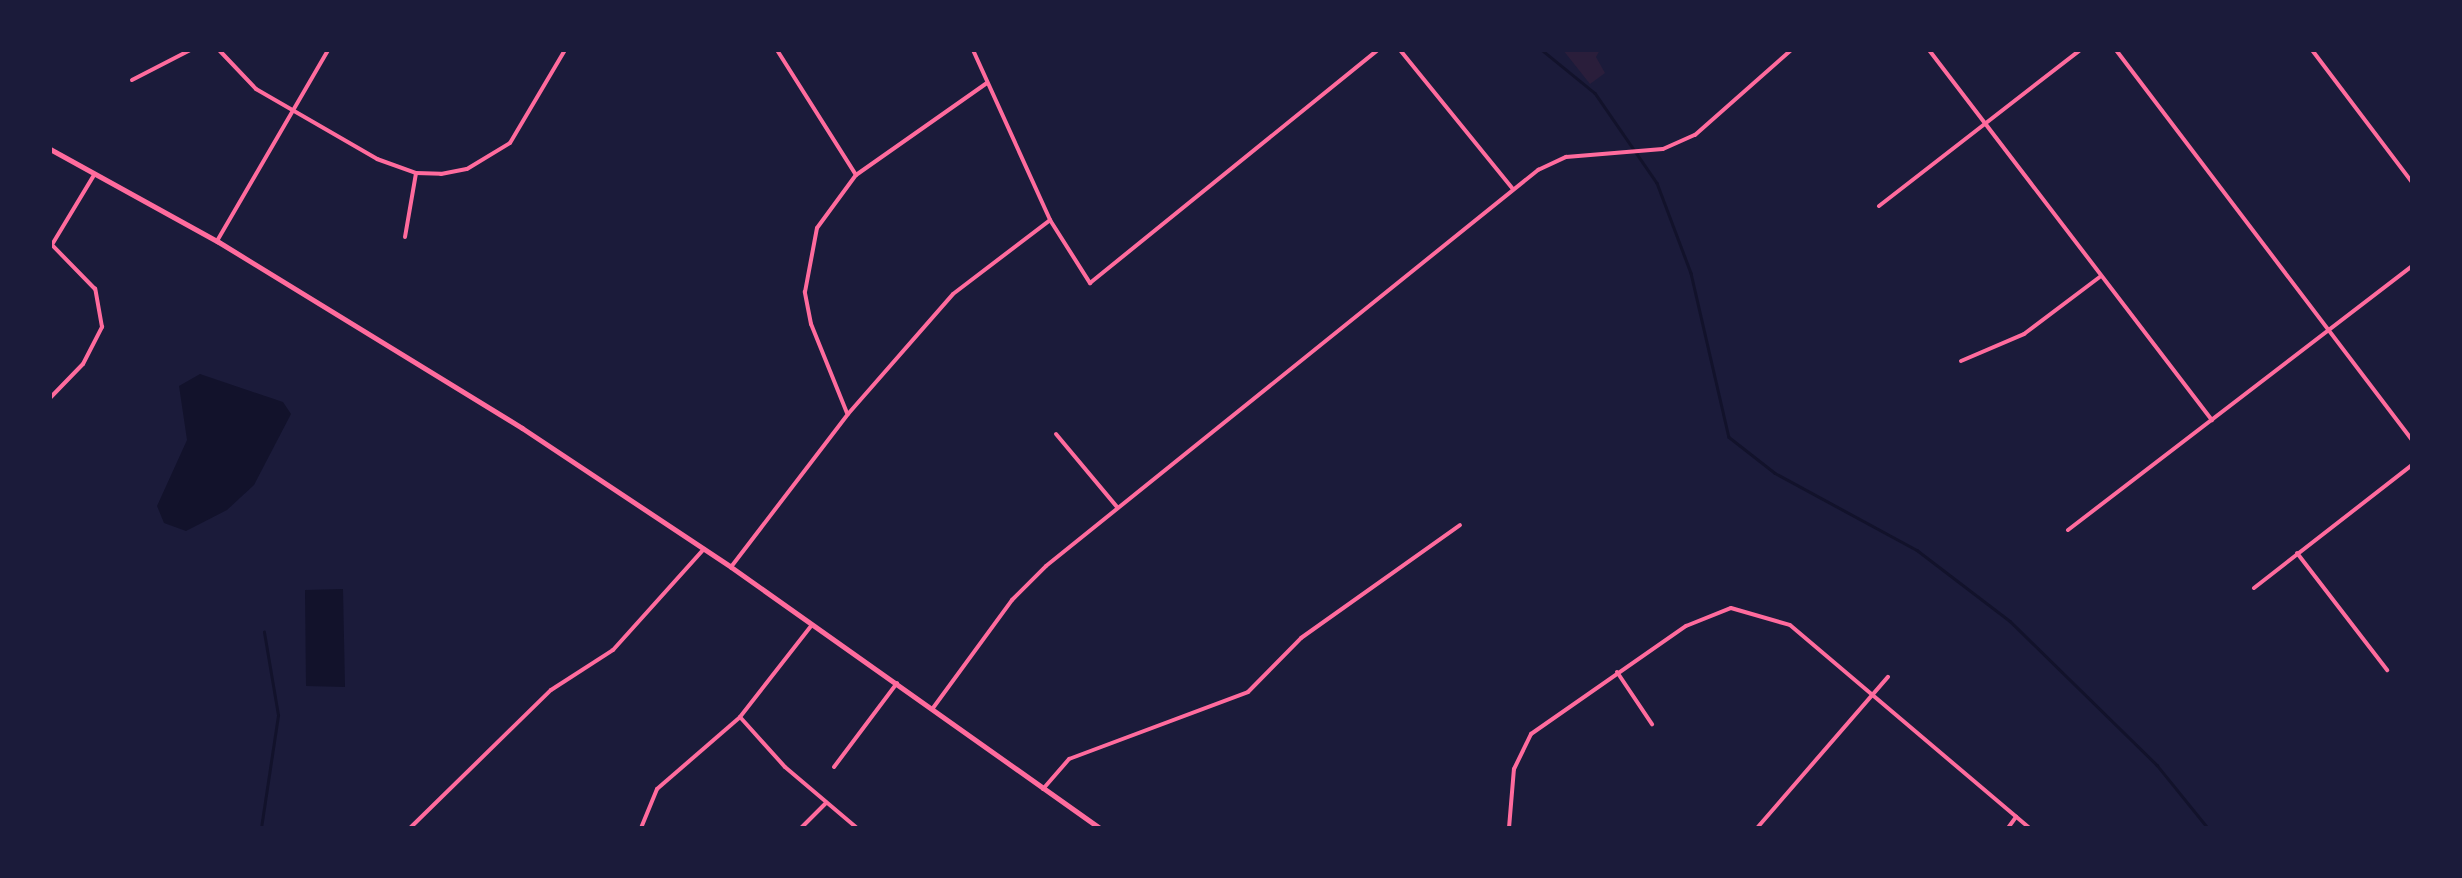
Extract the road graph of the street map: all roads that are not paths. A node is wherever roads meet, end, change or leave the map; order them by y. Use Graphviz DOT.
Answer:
graph roads {
  1 [pos="190,50"];
  2 [pos="219,50"];
  3 [pos="328,50"];
  4 [pos="565,50"];
  5 [pos="777,50"];
  6 [pos="972,50"];
  7 [pos="1378,50"];
  8 [pos="1400,50"];
  9 [pos="1791,50"];
  10 [pos="1929,50"];
  11 [pos="2080,50"];
  12 [pos="2116,50"];
  13 [pos="2312,50"];
  14 [pos="132,80"];
  15 [pos="987,84"];
  16 [pos="295,109"];
  17 [pos="1986,124"];
  18 [pos="50,148"];
  19 [pos="94,174"];
  20 [pos="416,174"];
  21 [pos="856,175"];
  22 [pos="2412,182"];
  23 [pos="1512,189"];
  24 [pos="1880,206"];
  25 [pos="1050,220"];
  26 [pos="405,236"];
  27 [pos="217,241"];
  28 [pos="51,245"];
  29 [pos="2412,266"];
  30 [pos="2102,276"];
  31 [pos="2329,331"];
  32 [pos="1961,361"];
  33 [pos="50,398"];
  34 [pos="848,414"];
  35 [pos="2212,420"];
  36 [pos="1056,434"];
  37 [pos="2412,440"];
  38 [pos="2412,466"];
  39 [pos="1117,507"];
  40 [pos="1460,525"];
  41 [pos="2068,530"];
  42 [pos="704,548"];
  43 [pos="2297,553"];
  44 [pos="732,566"];
  45 [pos="2254,588"];
  46 [pos="812,625"];
  47 [pos="2387,670"];
  48 [pos="1618,672"];
  49 [pos="1888,677"];
  50 [pos="896,683"];
  51 [pos="1872,696"];
  52 [pos="932,708"];
  53 [pos="740,717"];
  54 [pos="1652,724"];
  55 [pos="834,767"];
  56 [pos="1043,790"];
  57 [pos="826,802"];
  58 [pos="2016,817"];
  59 [pos="410,828"];
  60 [pos="641,828"];
  61 [pos="801,828"];
  62 [pos="857,828"];
  63 [pos="1099,828"];
  64 [pos="1508,828"];
  65 [pos="1757,828"];
  66 [pos="2008,828"];
  67 [pos="2029,828"];
  1 -- 14 [label="street"];
  2 -- 16 [label="street"];
  3 -- 16 [label="street"];
  4 -- 20 [label="street"];
  5 -- 21 [label="street"];
  6 -- 15 [label="street"];
  7 -- 25 [label="street"];
  8 -- 23 [label="street"];
  9 -- 23 [label="street"];
  10 -- 17 [label="street"];
  11 -- 17 [label="street"];
  12 -- 31 [label="street"];
  13 -- 22 [label="street"];
  15 -- 21 [label="street"];
  15 -- 25 [label="street"];
  16 -- 20 [label="street"];
  16 -- 27 [label="street"];
  17 -- 24 [label="street"];
  17 -- 30 [label="street"];
  18 -- 19 [label="street"];
  19 -- 27 [label="street"];
  19 -- 28 [label="street"];
  20 -- 26 [label="street"];
  21 -- 34 [label="street"];
  23 -- 39 [label="street"];
  25 -- 34 [label="street"];
  27 -- 42 [label="street"];
  28 -- 33 [label="street"];
  29 -- 31 [label="street"];
  30 -- 32 [label="street"];
  30 -- 35 [label="street"];
  31 -- 35 [label="street"];
  31 -- 37 [label="street"];
  34 -- 44 [label="street"];
  35 -- 41 [label="street"];
  36 -- 39 [label="street"];
  38 -- 43 [label="street"];
  39 -- 52 [label="street"];
  40 -- 56 [label="street"];
  42 -- 44 [label="street"];
  42 -- 59 [label="street"];
  43 -- 45 [label="street"];
  43 -- 47 [label="street"];
  44 -- 46 [label="street"];
  46 -- 50 [label="street"];
  46 -- 53 [label="street"];
  48 -- 51 [label="street"];
  48 -- 54 [label="street"];
  48 -- 64 [label="street"];
  49 -- 51 [label="street"];
  50 -- 52 [label="street"];
  50 -- 55 [label="street"];
  51 -- 58 [label="street"];
  51 -- 65 [label="street"];
  52 -- 56 [label="street"];
  53 -- 57 [label="street"];
  53 -- 60 [label="street"];
  56 -- 63 [label="street"];
  57 -- 61 [label="street"];
  57 -- 62 [label="street"];
  58 -- 66 [label="street"];
  58 -- 67 [label="street"];
}
